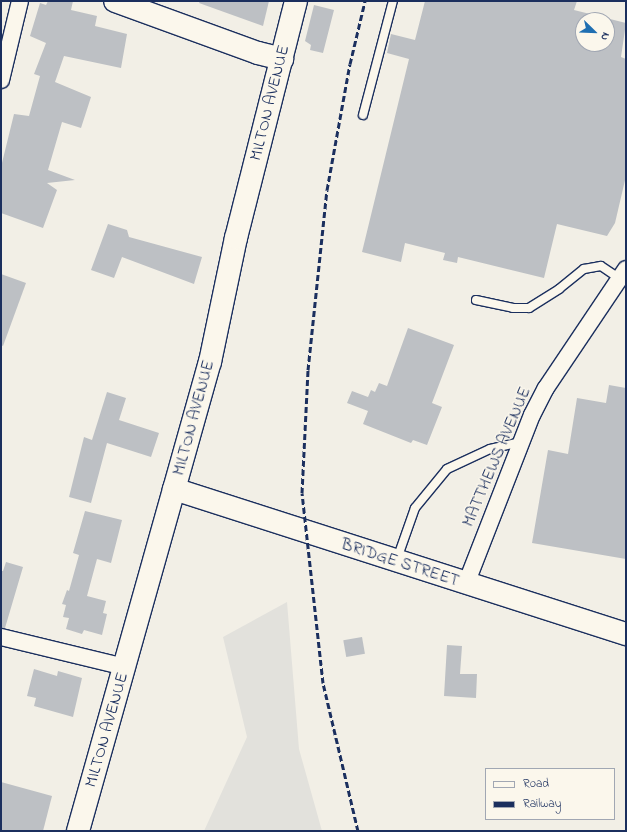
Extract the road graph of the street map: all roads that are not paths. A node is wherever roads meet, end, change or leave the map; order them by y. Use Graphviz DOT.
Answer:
graph roads {
  1 [pos="20,1"];
  2 [pos="115,1"];
  3 [pos="296,1"];
  4 [pos="393,1"];
  5 [pos="282,59"];
  6 [pos="1,80"];
  7 [pos="363,115"];
  8 [pos="623,274"];
  9 [pos="476,300"];
  10 [pos="521,442"];
  11 [pos="174,489"];
  12 [pos="396,562"];
  13 [pos="466,584"];
  14 [pos="626,634"];
  15 [pos="1,637"];
  16 [pos="125,667"];
  17 [pos="78,831"];
  1 -- 6 [label="street"];
  2 -- 5 [label="main road"];
  3 -- 5 [label="main road, MILTON AVENUE"];
  4 -- 7 [label="lane"];
  5 -- 11 [label="main road, MILTON AVENUE"];
  8 -- 9 [label="lane"];
  8 -- 10 [label="street, MATTHEWS AVENUE"];
  10 -- 12 [label="lane"];
  10 -- 13 [label="street, MATTHEWS AVENUE"];
  11 -- 12 [label="main road, BRIDGE STREET"];
  11 -- 16 [label="main road, MILTON AVENUE"];
  12 -- 13 [label="main road, BRIDGE STREET"];
  13 -- 14 [label="main road, BRIDGE STREET"];
  15 -- 16 [label="street"];
  16 -- 17 [label="main road, MILTON AVENUE"];
}
